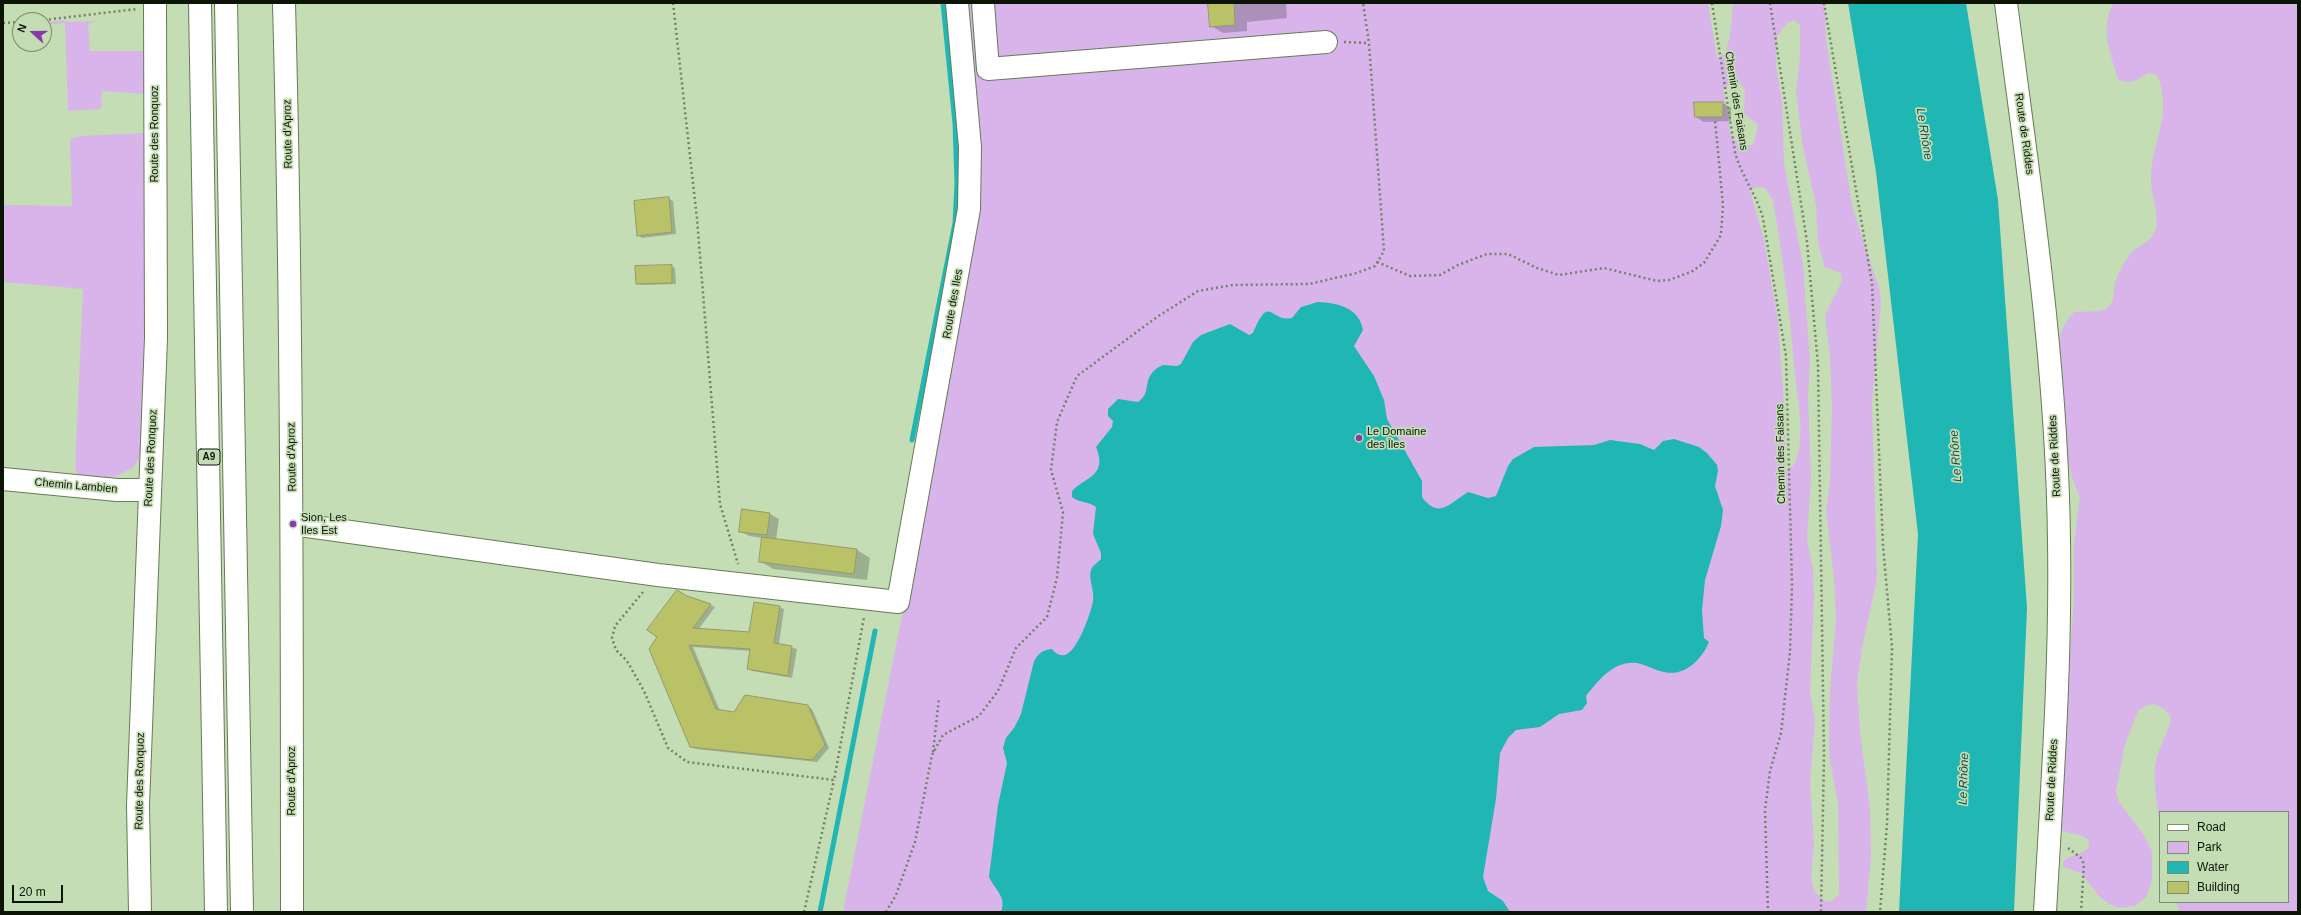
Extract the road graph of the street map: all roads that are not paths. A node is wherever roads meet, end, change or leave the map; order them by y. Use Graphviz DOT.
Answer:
graph roads {
  1 [pos="200,3"];
  2 [pos="226,3"];
  3 [pos="284,3"];
  4 [pos="958,3"];
  5 [pos="983,3"];
  6 [pos="2006,3"];
  7 [pos="155,5"];
  8 [pos="1326,42"];
  9 [pos="3,479"];
  10 [pos="150,490"];
  11 [pos="292,524"];
  12 [pos="140,912"];
  13 [pos="216,912"];
  14 [pos="242,912"];
  15 [pos="292,912"];
  16 [pos="2046,912"];
  1 -- 13 [label="main road, A9"];
  2 -- 14 [label="main road, A9"];
  3 -- 11 [label="main road, Route d'Aproz"];
  4 -- 11 [label="main road, Route des Iles"];
  5 -- 8 [label="main road"];
  6 -- 16 [label="main road, Route de Riddes"];
  7 -- 10 [label="main road, Route des Ronquoz"];
  9 -- 10 [label="main road, Chemin Lambien"];
  10 -- 12 [label="main road, Route des Ronquoz"];
  11 -- 15 [label="main road, Route d'Aproz"];
}
